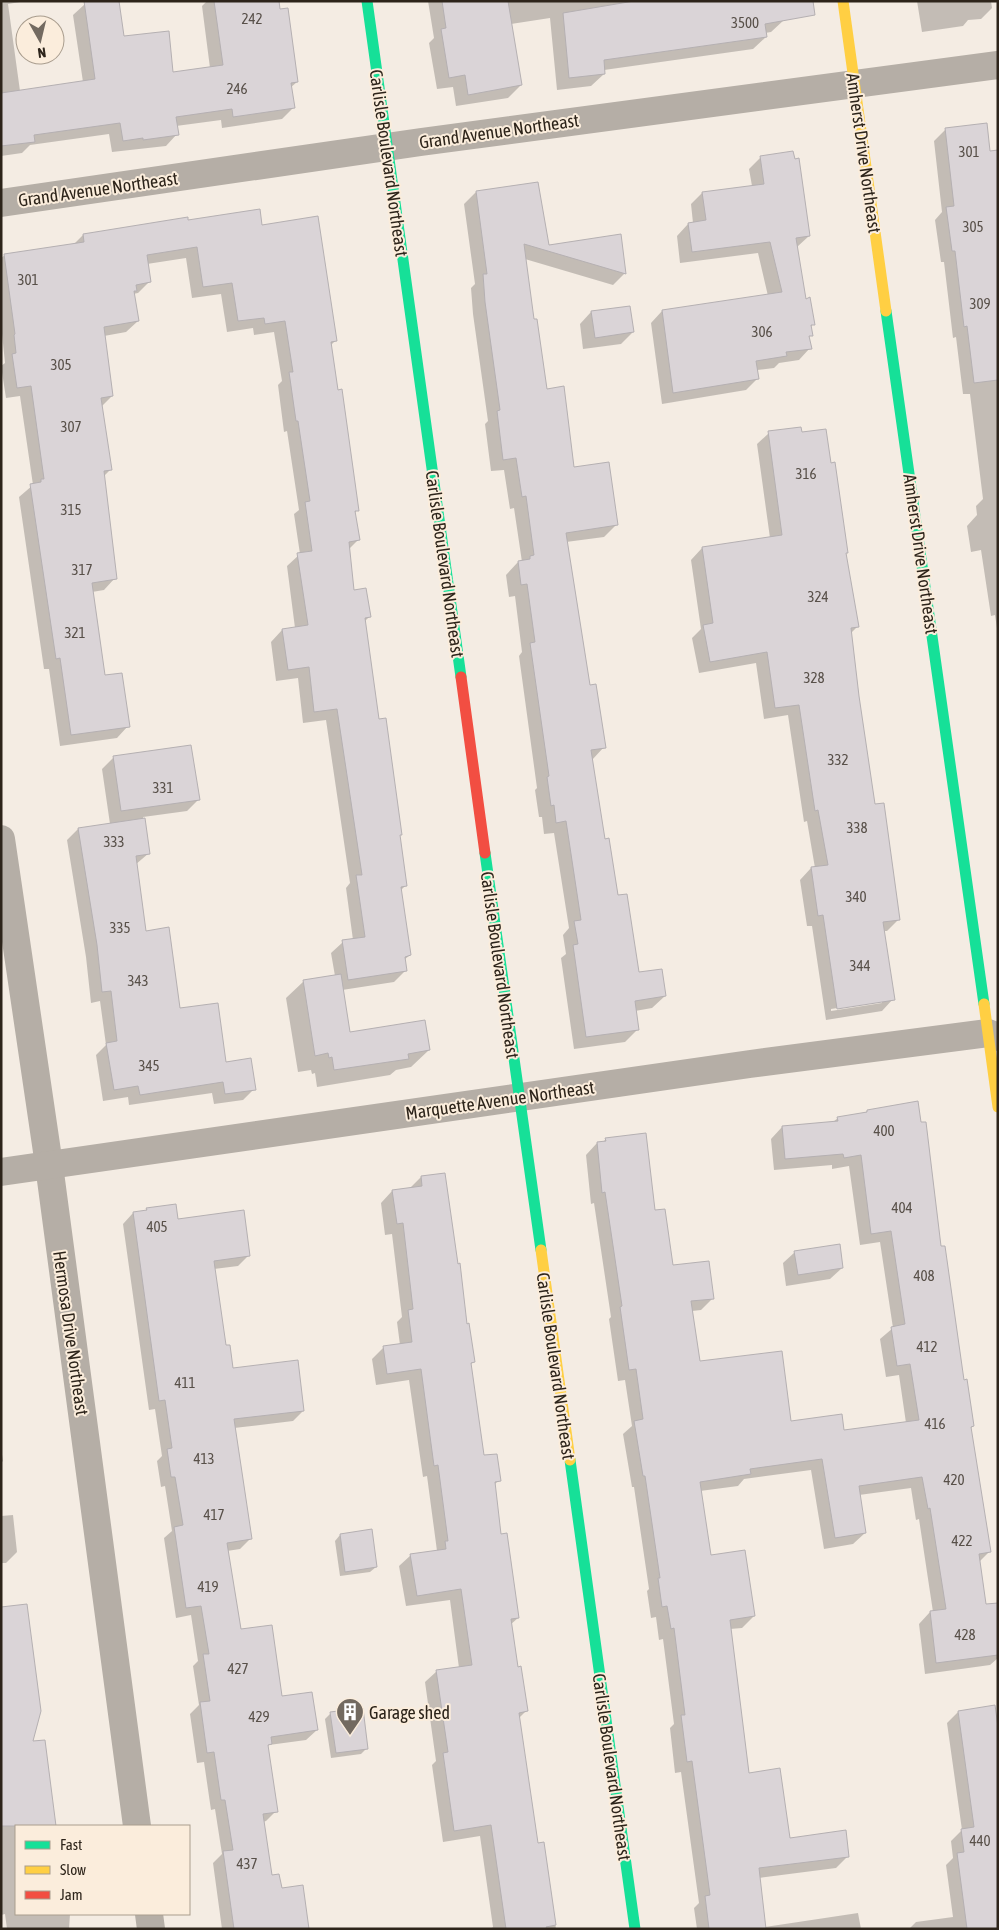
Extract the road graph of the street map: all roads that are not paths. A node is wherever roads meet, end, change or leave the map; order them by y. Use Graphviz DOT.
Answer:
graph roads {
  1 [pos="367,1"];
  2 [pos="843,1"];
  3 [pos="998,65"];
  4 [pos="855,85"];
  5 [pos="387,147"];
  6 [pos="1,203"];
  7 [pos="1,840"];
  8 [pos="993,1035"];
  9 [pos="518,1097"];
  10 [pos="998,1108"];
  11 [pos="49,1165"];
  12 [pos="1,1172"];
  13 [pos="137,1825"];
  14 [pos="149,1915"];
  15 [pos="151,1929"];
  16 [pos="635,1929"];
  1 -- 5 [label="street, Carlisle Boulevard Northeast"];
  2 -- 4 [label="street, Amherst Drive Northeast"];
  3 -- 4 [label="street, Grand Avenue Northeast"];
  4 -- 5 [label="street, Grand Avenue Northeast"];
  4 -- 8 [label="street, Amherst Drive Northeast"];
  5 -- 6 [label="street, Grand Avenue Northeast"];
  5 -- 9 [label="street, Carlisle Boulevard Northeast"];
  7 -- 11 [label="street, Hermosa Drive Northeast"];
  8 -- 9 [label="street, Marquette Avenue Northeast"];
  8 -- 10 [label="street, Amherst Drive Northeast"];
  9 -- 11 [label="street, Marquette Avenue Northeast"];
  9 -- 16 [label="street, Carlisle Boulevard Northeast"];
  11 -- 12 [label="street, Marquette Avenue Northeast"];
  11 -- 13 [label="street, Hermosa Drive Northeast"];
  14 -- 15 [label="street"];
}
